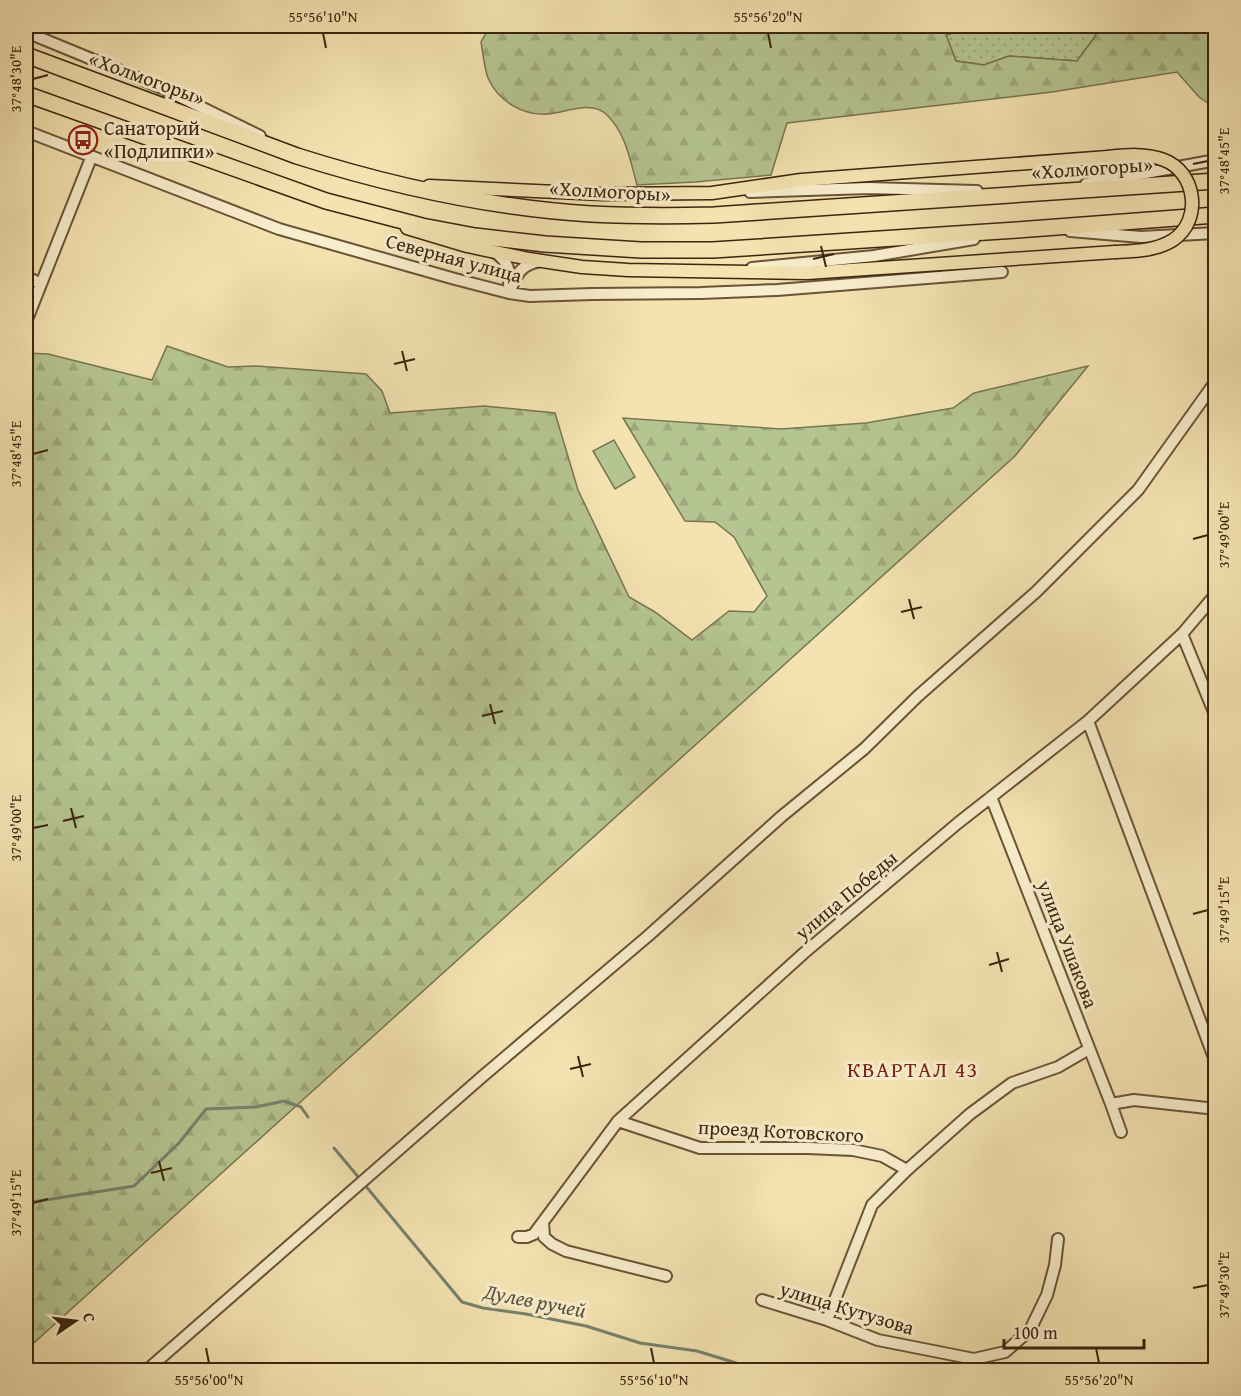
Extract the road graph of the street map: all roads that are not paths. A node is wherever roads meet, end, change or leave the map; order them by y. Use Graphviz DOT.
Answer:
graph roads {
  1 [pos="26,32"];
  2 [pos="26,55"];
  3 [pos="26,94"];
  4 [pos="26,131"];
  5 [pos="297,156"];
  6 [pos="91,158"];
  7 [pos="1215,160"];
  8 [pos="1215,181"];
  9 [pos="398,185"];
  10 [pos="712,193"];
  11 [pos="1039,193"];
  12 [pos="1016,195"];
  13 [pos="358,210"];
  14 [pos="1215,215"];
  15 [pos="1037,229"];
  16 [pos="1017,230"];
  17 [pos="1215,233"];
  18 [pos="496,253"];
  19 [pos="542,261"];
  20 [pos="725,270"];
  21 [pos="1002,272"];
  22 [pos="26,277"];
  23 [pos="40,283"];
  24 [pos="509,293"];
  25 [pos="26,322"];
  26 [pos="1215,381"];
  27 [pos="1215,594"];
  28 [pos="1182,634"];
  29 [pos="1215,717"];
  30 [pos="1088,721"];
  31 [pos="991,797"];
  32 [pos="1089,1049"];
  33 [pos="1215,1063"];
  34 [pos="1111,1104"];
  35 [pos="1215,1109"];
  36 [pos="618,1121"];
  37 [pos="1121,1132"];
  38 [pos="907,1170"];
  39 [pos="543,1221"];
  40 [pos="518,1237"];
  41 [pos="1058,1239"];
  42 [pos="666,1276"];
  43 [pos="762,1300"];
  44 [pos="827,1320"];
  45 [pos="147,1371"];
  1 -- 5 [label="street"];
  2 -- 5 [label="highway, «Холмогоры»"];
  3 -- 13 [label="highway"];
  4 -- 6 [label="street, Северная улица"];
  5 -- 9 [label="highway, «Холмогоры»"];
  6 -- 23 [label="street"];
  6 -- 24 [label="street, Северная улица"];
  7 -- 11 [label="street"];
  8 -- 11 [label="highway, «Холмогоры»"];
  9 -- 10 [label="main road"];
  9 -- 12 [label="highway, «Холмогоры»"];
  10 -- 12 [label="street"];
  10 -- 20 [label="main road, bridge"];
  11 -- 12 [label="highway, «Холмогоры»"];
  13 -- 16 [label="highway"];
  13 -- 18 [label="main road"];
  14 -- 15 [label="highway"];
  15 -- 16 [label="highway"];
  15 -- 17 [label="street"];
  16 -- 20 [label="street"];
  18 -- 19 [label="main road"];
  18 -- 24 [label="street"];
  19 -- 20 [label="main road"];
  19 -- 24 [label="street"];
  21 -- 24 [label="street, Северная улица"];
  22 -- 23 [label="street"];
  23 -- 25 [label="street"];
  26 -- 45 [label="street"];
  27 -- 28 [label="street, улица Победы"];
  28 -- 29 [label="street"];
  28 -- 30 [label="street, улица Победы"];
  30 -- 31 [label="street, улица Победы"];
  30 -- 33 [label="street"];
  31 -- 32 [label="street, улица Ушакова"];
  31 -- 36 [label="street, улица Победы"];
  32 -- 34 [label="street, улица Ушакова"];
  32 -- 38 [label="street"];
  34 -- 35 [label="street"];
  34 -- 37 [label="street"];
  36 -- 38 [label="street, проезд Котовского"];
  36 -- 39 [label="street, улица Победы"];
  38 -- 44 [label="street"];
  39 -- 40 [label="street, улица Победы"];
  39 -- 42 [label="street"];
  41 -- 44 [label="street, улица Кутузова"];
  43 -- 44 [label="street, улица Кутузова"];
}
